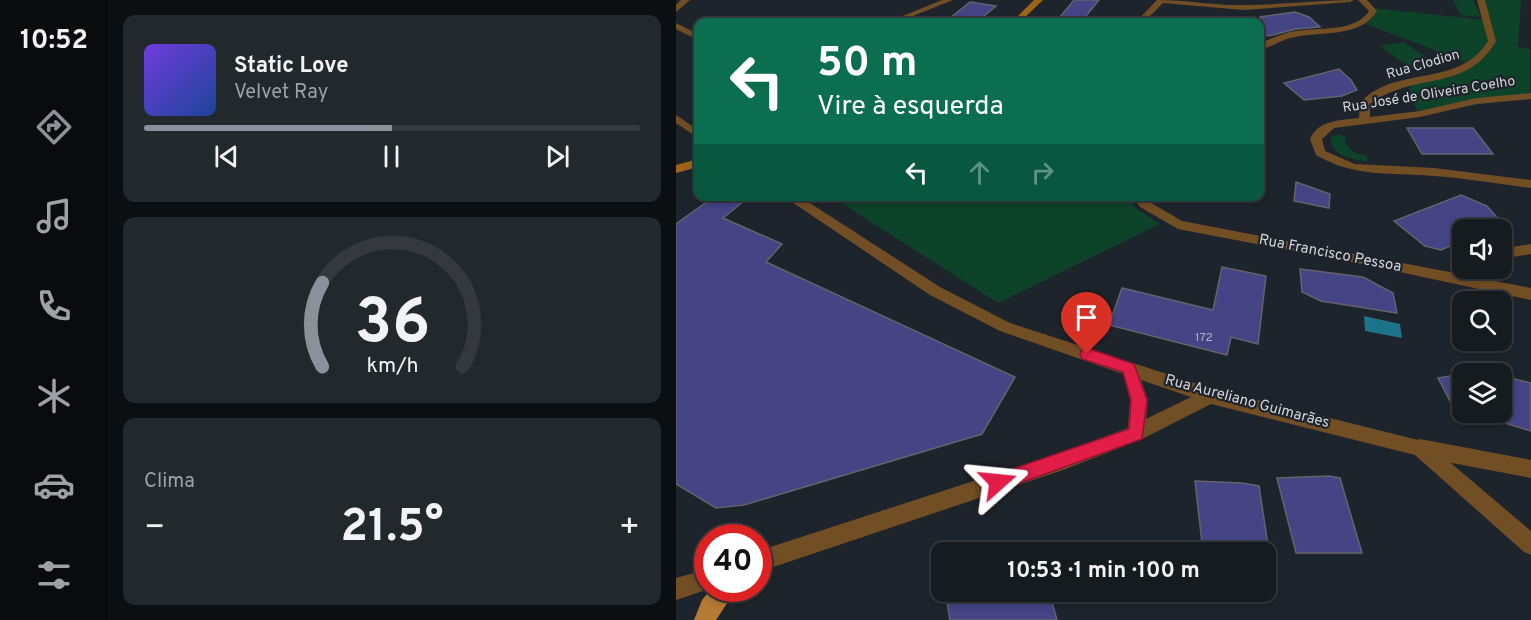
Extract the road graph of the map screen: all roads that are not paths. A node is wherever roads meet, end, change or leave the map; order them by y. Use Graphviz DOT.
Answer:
graph roads {
  1 [pos="686,0"];
  2 [pos="949,0"];
  3 [pos="1039,0"];
  4 [pos="1161,0"];
  5 [pos="1350,0"];
  6 [pos="1362,0"];
  7 [pos="1481,0"];
  8 [pos="676,10"];
  9 [pos="902,18"];
  10 [pos="1020,18"];
  11 [pos="1144,18"];
  12 [pos="676,26"];
  13 [pos="694,35"];
  14 [pos="1264,45"];
  15 [pos="1531,96"];
  16 [pos="676,118"];
  17 [pos="1364,121"];
  18 [pos="694,132"];
  19 [pos="694,164"];
  20 [pos="676,169"];
  21 [pos="1531,184"];
  22 [pos="797,201"];
  23 [pos="1142,201"];
  24 [pos="1531,249"];
  25 [pos="1512,252"];
  26 [pos="1488,279"];
  27 [pos="1487,285"];
  28 [pos="1531,294"];
  29 [pos="1129,368"];
  30 [pos="1210,396"];
  31 [pos="1136,434"];
  32 [pos="1420,448"];
  33 [pos="1531,469"];
  34 [pos="1531,544"];
  35 [pos="772,557"];
  36 [pos="694,584"];
  37 [pos="676,590"];
  38 [pos="715,602"];
  39 [pos="705,620"];
  1 -- 8 [label="street"];
  2 -- 9 [label="street"];
  3 -- 10 [label="main road"];
  4 -- 5 [label="street"];
  4 -- 11 [label="street"];
  6 -- 14 [label="street"];
  7 -- 17 [label="street, Rua Clodion"];
  12 -- 13 [label="street"];
  15 -- 17 [label="street, Rua José de Oliveira Coelho"];
  16 -- 18 [label="street"];
  17 -- 21 [label="street, Rua José de Oliveira Coelho"];
  19 -- 20 [label="main road"];
  22 -- 29 [label="street, Rua Aureliano Guimarães"];
  23 -- 27 [label="street, Rua Francisco Pessoa"];
  24 -- 25 [label="street"];
  26 -- 27 [label="street"];
  27 -- 28 [label="street, Rua Francisco Pessoa"];
  29 -- 30 [label="street, Rua Aureliano Guimarães"];
  29 -- 31 [label="street"];
  30 -- 31 [label="street"];
  30 -- 32 [label="street, Rua Aureliano Guimarães"];
  31 -- 35 [label="street"];
  32 -- 33 [label="street"];
  32 -- 34 [label="street, Rua Aureliano Guimarães"];
  36 -- 37 [label="street"];
  38 -- 39 [label="main road"];
}
